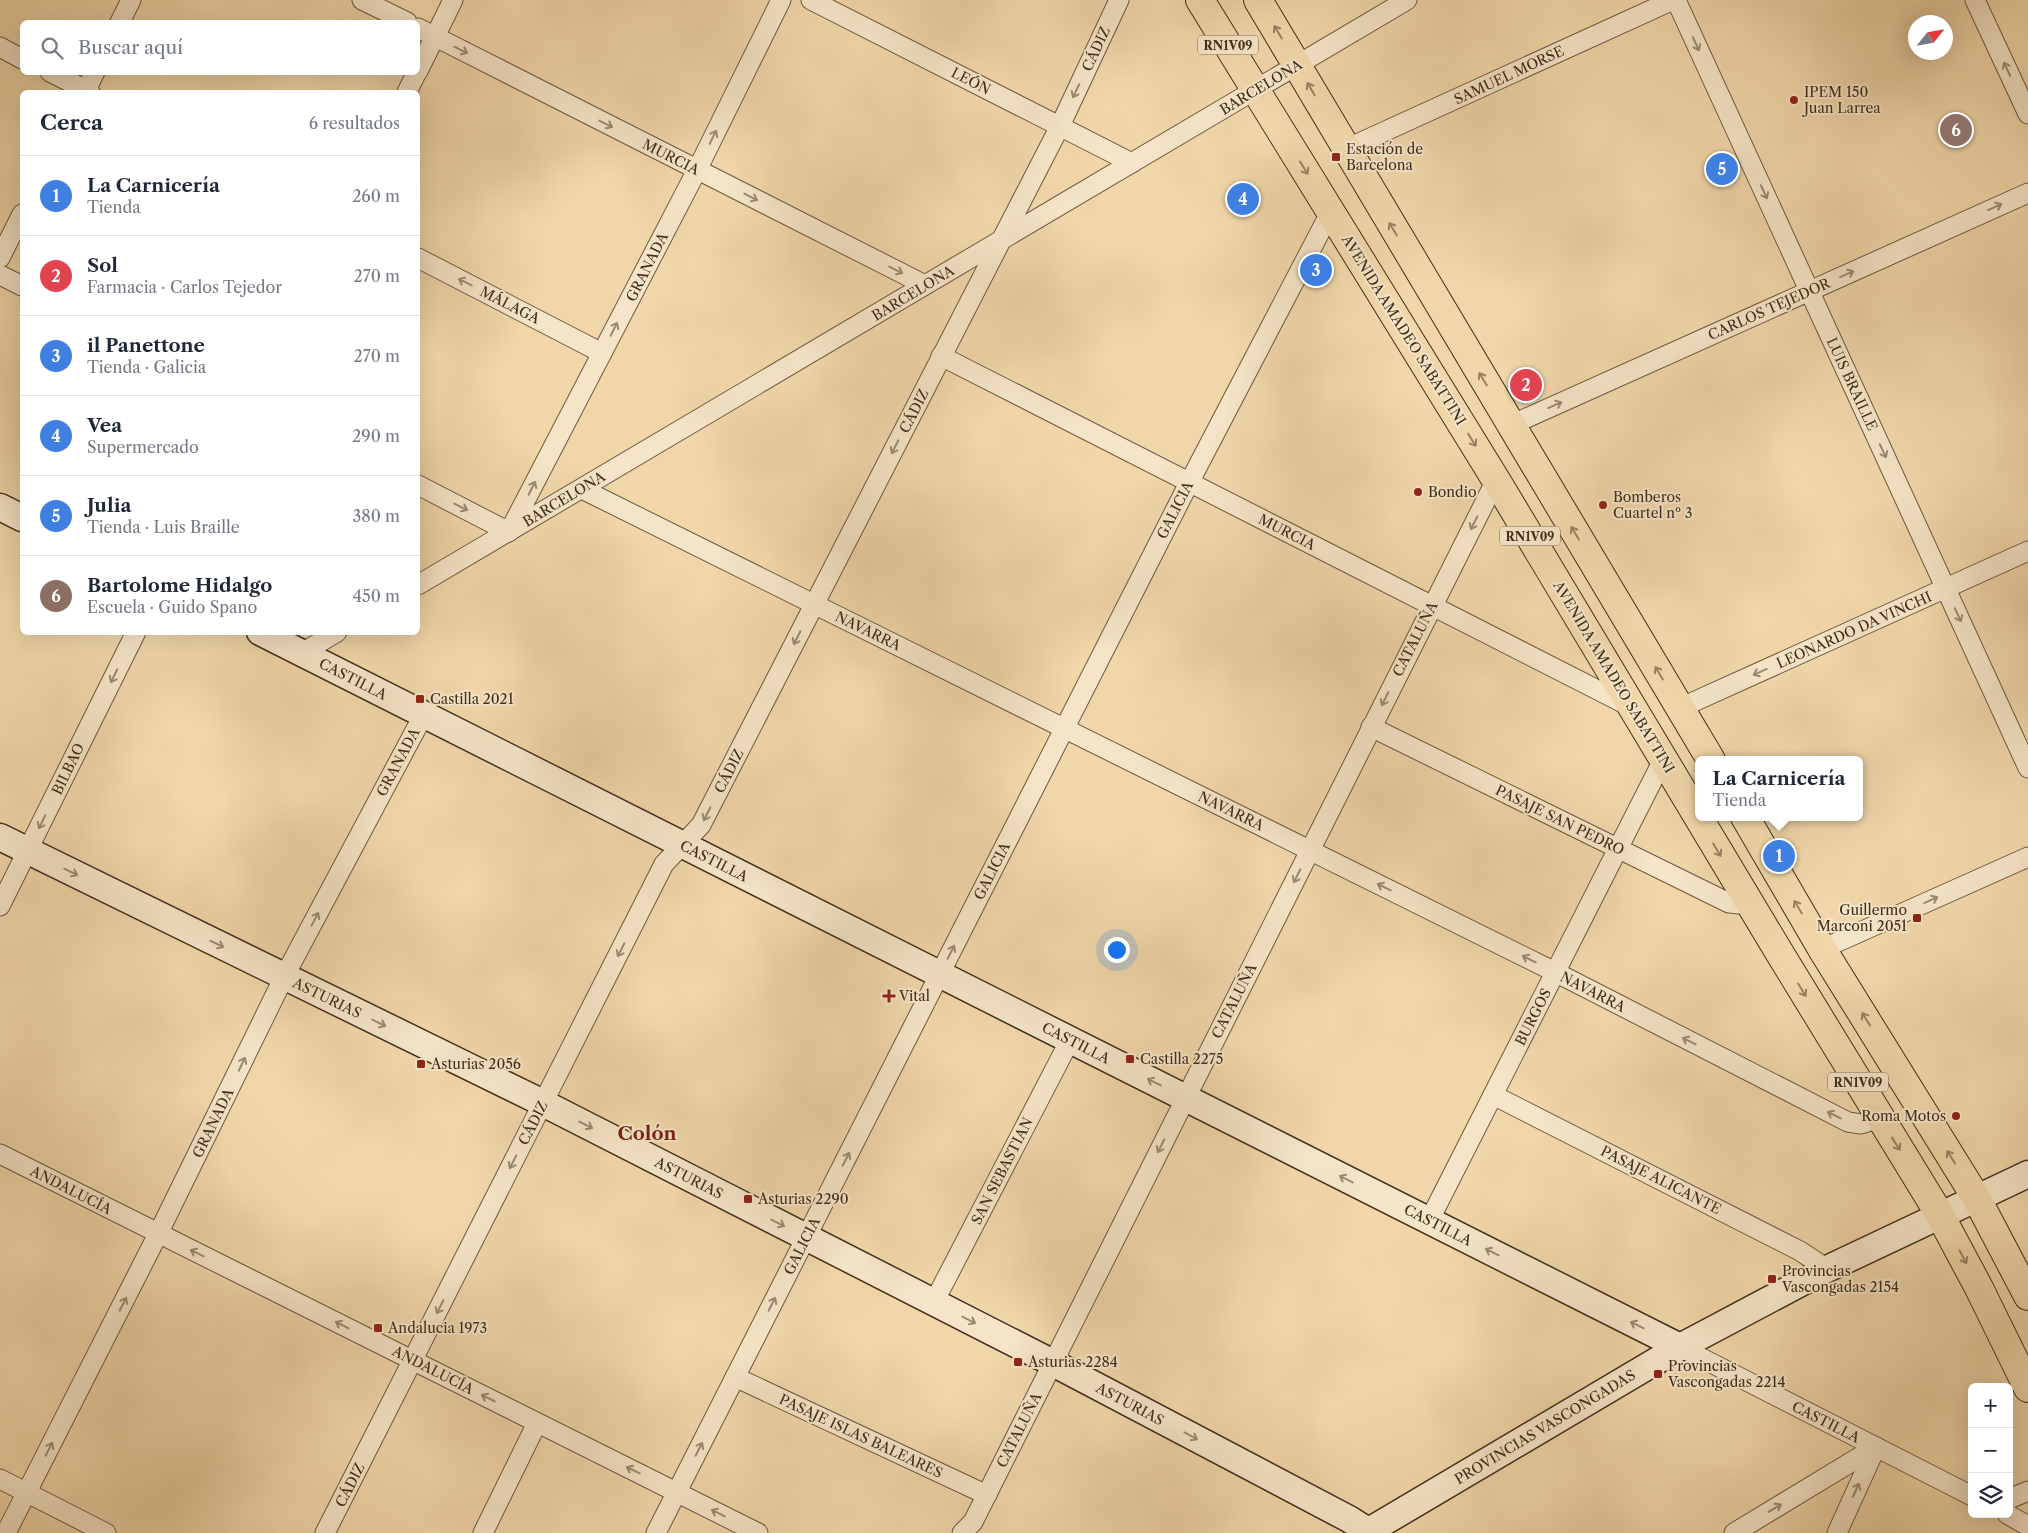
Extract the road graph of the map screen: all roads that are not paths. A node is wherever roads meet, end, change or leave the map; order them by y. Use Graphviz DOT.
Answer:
graph roads {
  1 [pos="131,0"];
  2 [pos="362,0"];
  3 [pos="453,0"];
  4 [pos="780,0"];
  5 [pos="811,0"];
  6 [pos="1120,0"];
  7 [pos="1200,0"];
  8 [pos="1258,0"];
  9 [pos="1407,0"];
  10 [pos="1674,0"];
  11 [pos="1975,0"];
  12 [pos="121,20"];
  13 [pos="403,20"];
  14 [pos="420,29"];
  15 [pos="435,37"];
  16 [pos="0,47"];
  17 [pos="20,58"];
  18 [pos="1297,64"];
  19 [pos="420,66"];
  20 [pos="56,75"];
  21 [pos="94,75"];
  22 [pos="416,75"];
  23 [pos="83,90"];
  24 [pos="88,90"];
  25 [pos="408,90"];
  26 [pos="1256,91"];
  27 [pos="2028,114"];
  28 [pos="1060,126"];
  29 [pos="1346,149"];
  30 [pos="1132,163"];
  31 [pos="697,170"];
  32 [pos="2028,193"];
  33 [pos="1331,211"];
  34 [pos="20,218"];
  35 [pos="1001,240"];
  36 [pos="0,258"];
  37 [pos="420,259"];
  38 [pos="0,275"];
  39 [pos="20,285"];
  40 [pos="925,285"];
  41 [pos="1810,291"];
  42 [pos="602,353"];
  43 [pos="941,356"];
  44 [pos="1510,425"];
  45 [pos="1496,480"];
  46 [pos="1189,482"];
  47 [pos="420,485"];
  48 [pos="582,488"];
  49 [pos="0,507"];
  50 [pos="20,517"];
  51 [pos="509,532"];
  52 [pos="2028,551"];
  53 [pos="420,584"];
  54 [pos="1946,588"];
  55 [pos="815,604"];
  56 [pos="1432,606"];
  57 [pos="135,635"];
  58 [pos="266,635"];
  59 [pos="332,635"];
  60 [pos="302,653"];
  61 [pos="1632,708"];
  62 [pos="1680,708"];
  63 [pos="424,714"];
  64 [pos="1371,727"];
  65 [pos="1064,728"];
  66 [pos="1709,756"];
  67 [pos="1663,760"];
  68 [pos="2028,768"];
  69 [pos="1695,813"];
  70 [pos="1700,821"];
  71 [pos="1747,821"];
  72 [pos="0,837"];
  73 [pos="682,844"];
  74 [pos="1618,848"];
  75 [pos="1310,850"];
  76 [pos="28,851"];
  77 [pos="2028,857"];
  78 [pos="0,906"];
  79 [pos="1751,906"];
  80 [pos="1822,948"];
  81 [pos="1556,972"];
  82 [pos="940,974"];
  83 [pos="284,977"];
  84 [pos="1070,1040"];
  85 [pos="1493,1095"];
  86 [pos="1186,1098"];
  87 [pos="543,1103"];
  88 [pos="1880,1118"];
  89 [pos="0,1154"];
  90 [pos="2028,1174"];
  91 [pos="1977,1198"];
  92 [pos="1940,1214"];
  93 [pos="1429,1221"];
  94 [pos="158,1234"];
  95 [pos="806,1237"];
  96 [pos="1827,1268"];
  97 [pos="2028,1296"];
  98 [pos="934,1302"];
  99 [pos="1680,1347"];
  100 [pos="413,1360"];
  101 [pos="1053,1363"];
  102 [pos="735,1377"];
  103 [pos="2028,1388"];
  104 [pos="537,1422"];
  105 [pos="1876,1447"];
  106 [pos="0,1479"];
  107 [pos="2028,1491"];
  108 [pos="27,1492"];
  109 [pos="677,1492"];
  110 [pos="987,1494"];
  111 [pos="1968,1494"];
  112 [pos="2013,1497"];
  113 [pos="2013,1517"];
  114 [pos="2028,1526"];
  115 [pos="968,1528"];
  116 [pos="1368,1532"];
  117 [pos="6,1533"];
  118 [pos="106,1533"];
  119 [pos="325,1533"];
  120 [pos="483,1533"];
  121 [pos="656,1533"];
  122 [pos="758,1533"];
  123 [pos="1734,1533"];
  124 [pos="1837,1533"];
  1 -- 12 [label="street"];
  2 -- 13 [label="street"];
  3 -- 15 [label="street"];
  31 -- 4 [label="street, GRANADA, one-way"];
  5 -- 28 [label="street, LEÓN"];
  6 -- 28 [label="street, CÁDIZ, one-way"];
  7 -- 26 [label="main road, AVENIDA AMADEO SABATTINI / RN1V09"];
  18 -- 8 [label="main road, RN1V09, one-way"];
  9 -- 18 [label="street, BARCELONA"];
  10 -- 29 [label="street, SAMUEL MORSE"];
  10 -- 41 [label="street, LUIS BRAILLE, one-way"];
  27 -- 11 [label="street, one-way"];
  14 -- 15 [label="street, MURCIA"];
  15 -- 19 [label="street"];
  15 -- 31 [label="street, MURCIA, one-way"];
  16 -- 17 [label="street"];
  18 -- 26 [label="street, BARCELONA"];
  29 -- 18 [label="main road, RN1V09, one-way"];
  20 -- 23 [label="street"];
  21 -- 24 [label="street"];
  22 -- 25 [label="street"];
  26 -- 30 [label="street, BARCELONA"];
  26 -- 33 [label="main road, AVENIDA AMADEO SABATTINI / RN1V09, one-way"];
  28 -- 30 [label="street, LEÓN"];
  28 -- 35 [label="street, CÁDIZ"];
  44 -- 29 [label="main road, RN1V09, one-way"];
  30 -- 35 [label="street, BARCELONA"];
  31 -- 40 [label="street, MURCIA, one-way"];
  42 -- 31 [label="street, GRANADA, one-way"];
  41 -- 32 [label="street, CARLOS TEJEDOR, one-way"];
  33 -- 45 [label="main road, AVENIDA AMADEO SABATTINI / RN1V09, one-way"];
  33 -- 46 [label="street, GALICIA"];
  34 -- 36 [label="street"];
  35 -- 40 [label="street, BARCELONA"];
  35 -- 43 [label="street, CÁDIZ"];
  42 -- 37 [label="street, MÁLAGA, one-way"];
  38 -- 39 [label="street"];
  40 -- 48 [label="street, BARCELONA"];
  44 -- 41 [label="street, CARLOS TEJEDOR, one-way"];
  41 -- 54 [label="street, LUIS BRAILLE, one-way"];
  51 -- 42 [label="street, GRANADA, one-way"];
  43 -- 46 [label="street, MURCIA"];
  43 -- 55 [label="street, CÁDIZ, one-way"];
  62 -- 44 [label="main road, RN1V09, one-way"];
  45 -- 56 [label="street, CATALUÑA, one-way"];
  45 -- 61 [label="main road, AVENIDA AMADEO SABATTINI / RN1V09"];
  46 -- 56 [label="street, MURCIA"];
  46 -- 65 [label="street, GALICIA"];
  47 -- 51 [label="street, one-way"];
  48 -- 51 [label="street, BARCELONA"];
  48 -- 55 [label="street, NAVARRA"];
  49 -- 50 [label="street"];
  51 -- 53 [label="street, BARCELONA"];
  52 -- 54 [label="street, LEONARDO DA VINCHI"];
  54 -- 62 [label="street, LEONARDO DA VINCHI, one-way"];
  54 -- 68 [label="street, LUIS BRAILLE, one-way"];
  55 -- 65 [label="street, NAVARRA"];
  55 -- 73 [label="street, CÁDIZ, one-way"];
  56 -- 61 [label="street, MURCIA"];
  56 -- 64 [label="street, CATALUÑA, one-way"];
  57 -- 76 [label="street, BILBAO, one-way"];
  58 -- 60 [label="street, CASTILLA"];
  59 -- 60 [label="street"];
  60 -- 63 [label="street, CASTILLA"];
  61 -- 67 [label="main road, AVENIDA AMADEO SABATTINI / RN1V09"];
  62 -- 66 [label="main road, RN1V09"];
  63 -- 73 [label="street, CASTILLA"];
  83 -- 63 [label="street, GRANADA, one-way"];
  64 -- 74 [label="street, PASAJE SAN PEDRO"];
  64 -- 75 [label="street, CATALUÑA"];
  65 -- 75 [label="street, NAVARRA"];
  82 -- 65 [label="street, GALICIA, one-way"];
  67 -- 69 [label="main road, AVENIDA AMADEO SABATTINI / RN1V09, one-way"];
  67 -- 74 [label="street, BURGOS"];
  70 -- 79 [label="main road, AVENIDA AMADEO SABATTINI / RN1V09, one-way"];
  80 -- 71 [label="main road, RN1V09, one-way"];
  72 -- 76 [label="street, ASTURIAS"];
  73 -- 82 [label="street, CASTILLA"];
  73 -- 87 [label="street, CÁDIZ, one-way"];
  74 -- 79 [label="street, PASAJE SAN PEDRO"];
  74 -- 81 [label="street, BURGOS"];
  81 -- 75 [label="street, NAVARRA, one-way"];
  75 -- 86 [label="street, CATALUÑA, one-way"];
  76 -- 78 [label="street, BILBAO"];
  76 -- 83 [label="street, ASTURIAS, one-way"];
  80 -- 77 [label="street, one-way"];
  79 -- 88 [label="main road, AVENIDA AMADEO SABATTINI / RN1V09, one-way"];
  91 -- 80 [label="main road, RN1V09, one-way"];
  81 -- 85 [label="street, BURGOS"];
  88 -- 81 [label="street, NAVARRA, one-way"];
  82 -- 84 [label="street, CASTILLA"];
  95 -- 82 [label="street, GALICIA, one-way"];
  83 -- 87 [label="street, ASTURIAS, one-way"];
  94 -- 83 [label="street, GRANADA, one-way"];
  86 -- 84 [label="street, CASTILLA, one-way"];
  84 -- 98 [label="street, SAN SEBASTIAN"];
  85 -- 93 [label="street, BURGOS"];
  85 -- 96 [label="street, PASAJE ALICANTE"];
  93 -- 86 [label="street, CASTILLA, one-way"];
  86 -- 101 [label="street, CATALUÑA, one-way"];
  87 -- 95 [label="street, ASTURIAS, one-way"];
  87 -- 100 [label="street, CÁDIZ, one-way"];
  88 -- 92 [label="main road, AVENIDA AMADEO SABATTINI / RN1V09, one-way"];
  89 -- 94 [label="street, ANDALUCÍA"];
  90 -- 91 [label="street, PROVINCIAS VASCONGADAS"];
  91 -- 92 [label="street, PROVINCIAS VASCONGADAS"];
  91 -- 97 [label="main road, RN1V09"];
  92 -- 96 [label="street, PROVINCIAS VASCONGADAS"];
  92 -- 103 [label="main road, AVENIDA AMADEO SABATTINI / RN1V09, one-way"];
  99 -- 93 [label="street, CASTILLA, one-way"];
  100 -- 94 [label="street, ANDALUCÍA, one-way"];
  108 -- 94 [label="street, GRANADA, one-way"];
  95 -- 98 [label="street, ASTURIAS"];
  102 -- 95 [label="street, GALICIA, one-way"];
  96 -- 99 [label="street, PROVINCIAS VASCONGADAS"];
  98 -- 101 [label="street, ASTURIAS, one-way"];
  99 -- 105 [label="street, CASTILLA"];
  99 -- 116 [label="street, PROVINCIAS VASCONGADAS"];
  104 -- 100 [label="street, ANDALUCÍA, one-way"];
  100 -- 119 [label="street, CÁDIZ"];
  101 -- 110 [label="street, CATALUÑA"];
  101 -- 116 [label="street, ASTURIAS, one-way"];
  109 -- 102 [label="street, GALICIA, one-way"];
  102 -- 110 [label="street, PASAJE ISLAS BALEARES"];
  109 -- 104 [label="street, ANDALUCÍA, one-way"];
  104 -- 120 [label="street"];
  105 -- 111 [label="street, CASTILLA"];
  123 -- 105 [label="street, one-way"];
  124 -- 105 [label="street, one-way"];
  106 -- 108 [label="street"];
  107 -- 112 [label="street"];
  108 -- 117 [label="street, GRANADA"];
  108 -- 118 [label="street"];
  109 -- 121 [label="street, GALICIA"];
  122 -- 109 [label="street, ANDALUCÍA, one-way"];
  110 -- 115 [label="street, CATALUÑA"];
  113 -- 114 [label="street"];
}
